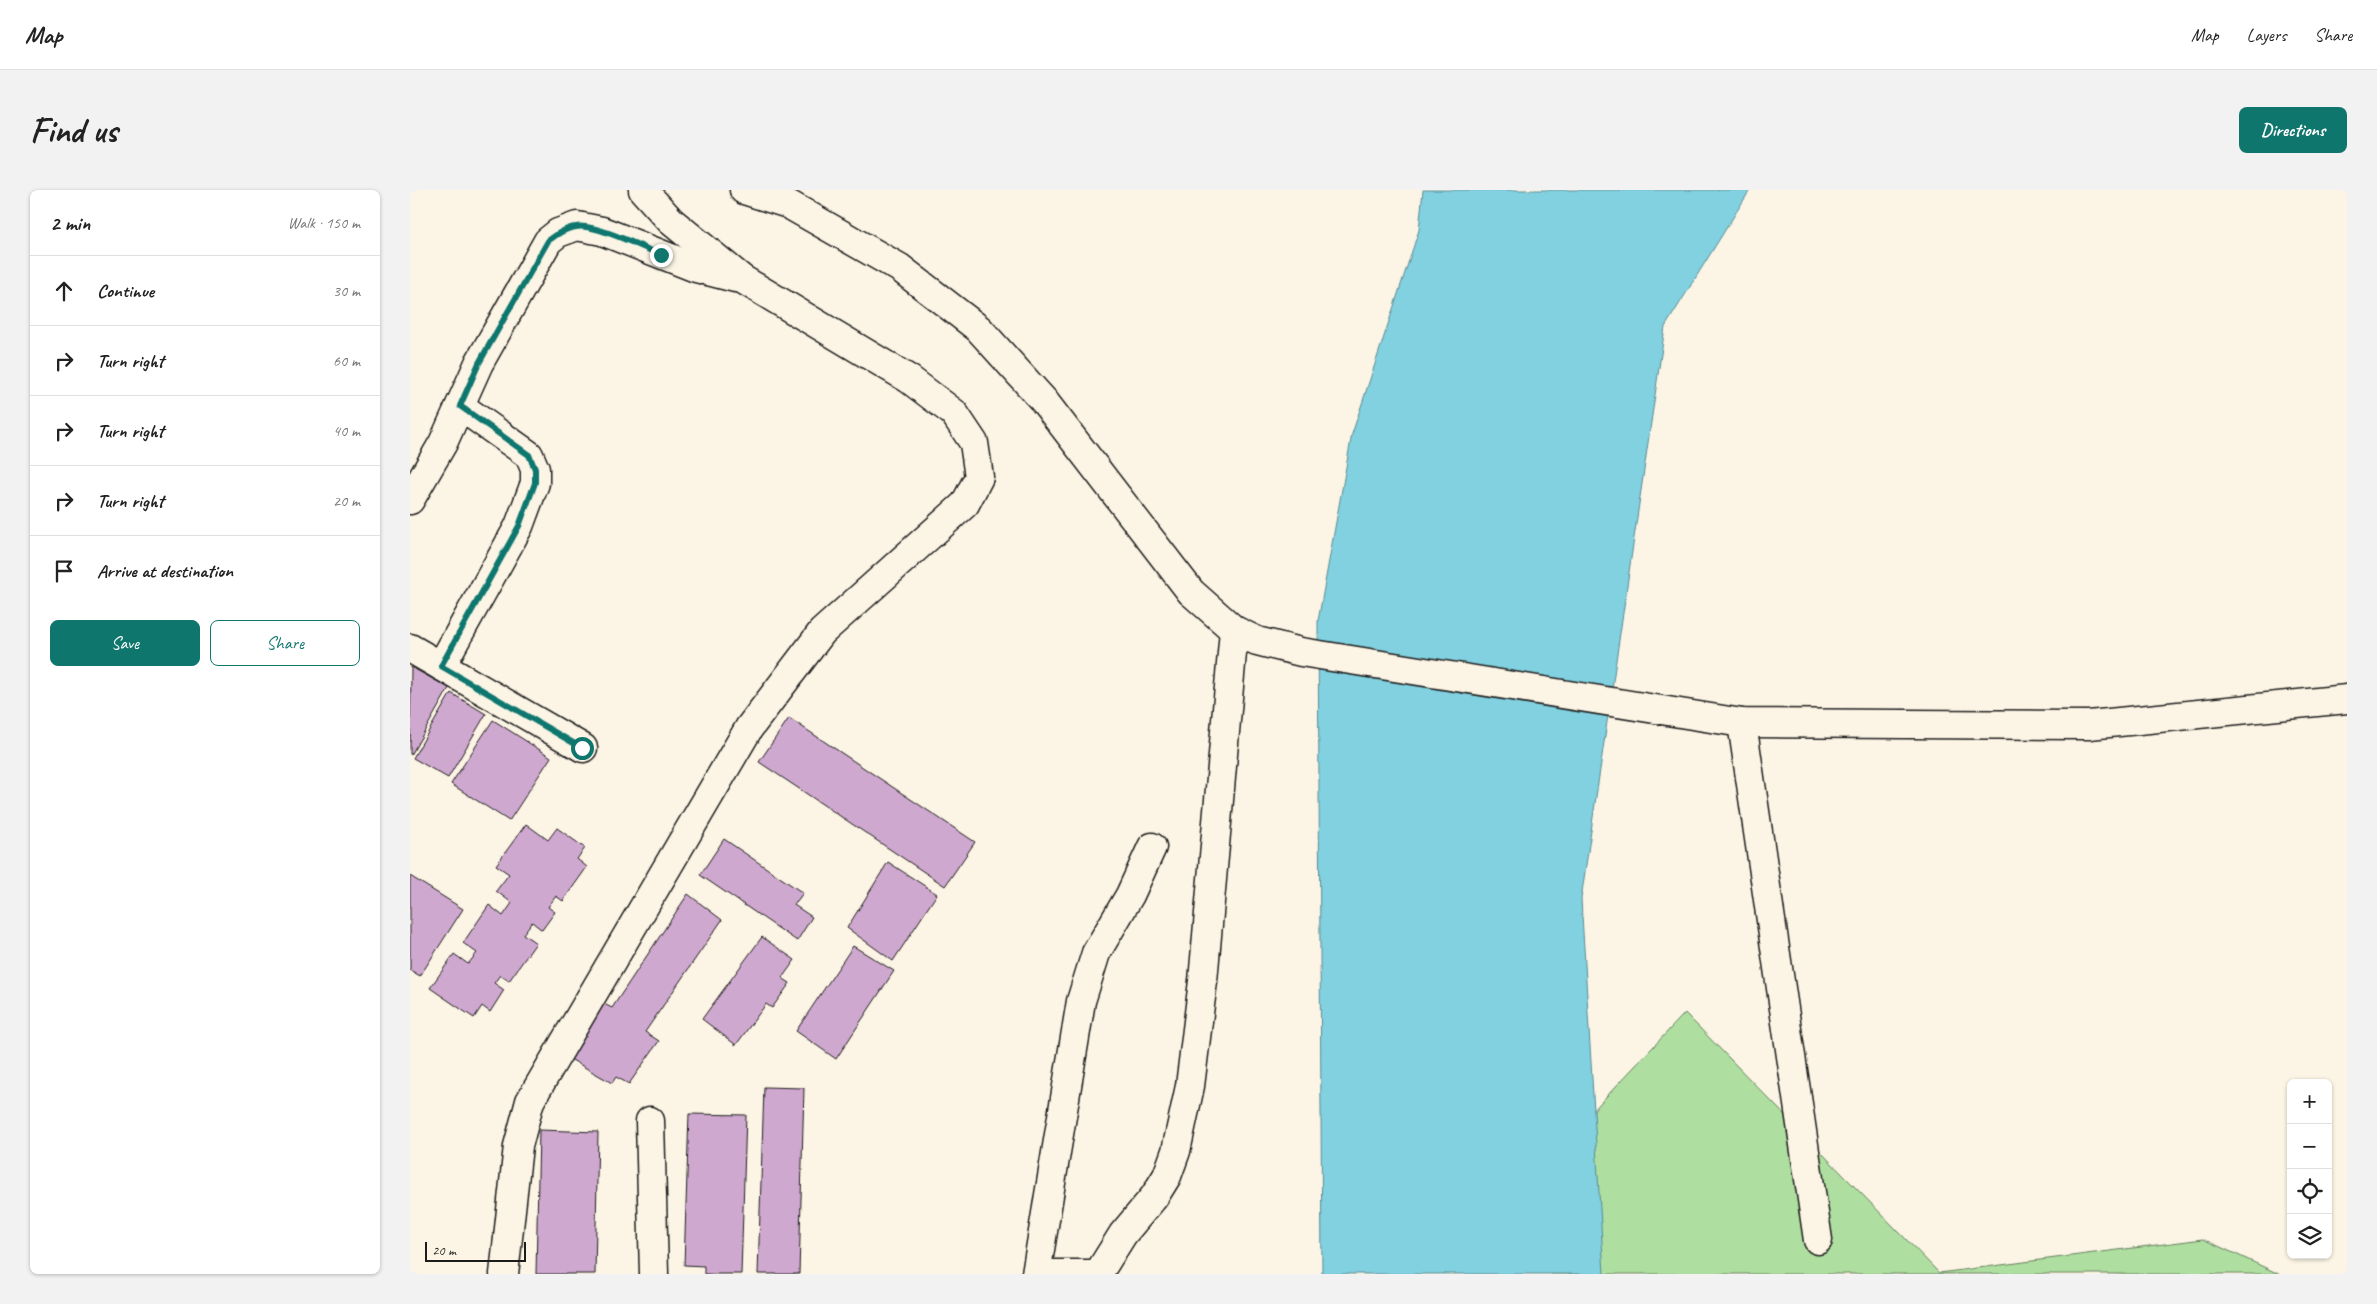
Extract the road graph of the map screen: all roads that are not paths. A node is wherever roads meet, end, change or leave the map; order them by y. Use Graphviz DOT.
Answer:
graph roads {
  1 [pos="643,190"];
  2 [pos="744,190"];
  3 [pos="742,279"];
  4 [pos="460,406"];
  5 [pos="410,500"];
  6 [pos="1234,630"];
  7 [pos="410,648"];
  8 [pos="441,666"];
  9 [pos="2347,699"];
  10 [pos="1742,723"];
  11 [pos="582,748"];
  12 [pos="1152,847"];
  13 [pos="650,1122"];
  14 [pos="1818,1240"];
  15 [pos="504,1274"];
  16 [pos="654,1274"];
  17 [pos="1037,1274"];
  18 [pos="1097,1274"];
  1 -- 3 [label="street"];
  2 -- 6 [label="street"];
  3 -- 4 [label="street"];
  3 -- 15 [label="street"];
  4 -- 5 [label="street"];
  4 -- 8 [label="street"];
  6 -- 10 [label="street"];
  6 -- 18 [label="street"];
  7 -- 8 [label="street"];
  8 -- 11 [label="street"];
  9 -- 10 [label="street"];
  10 -- 14 [label="street"];
  12 -- 17 [label="street"];
  13 -- 16 [label="street"];
  17 -- 18 [label="street"];
}
